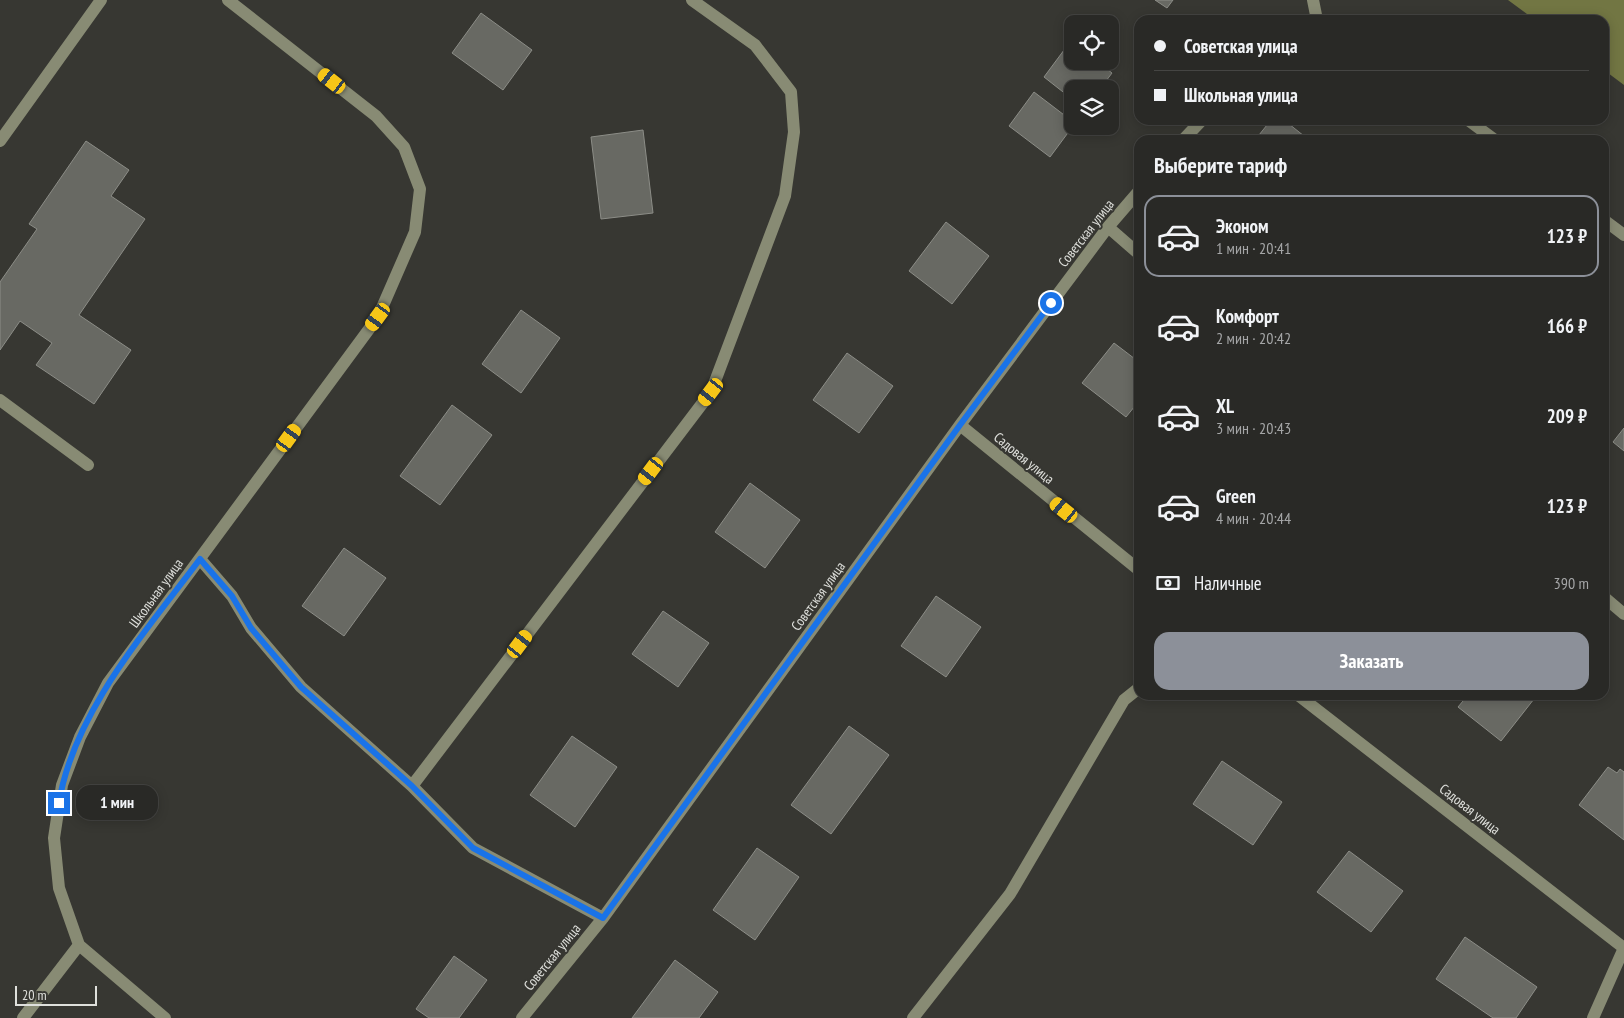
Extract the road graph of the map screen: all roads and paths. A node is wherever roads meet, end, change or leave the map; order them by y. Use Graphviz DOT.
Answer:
graph roads {
  1 [pos="101,0"];
  2 [pos="228,0"];
  3 [pos="692,0"];
  4 [pos="1313,0"];
  5 [pos="1315,15"];
  6 [pos="1197,125"];
  7 [pos="1475,125"];
  8 [pos="1188,135"];
  9 [pos="1488,135"];
  10 [pos="0,141"];
  11 [pos="1134,197"];
  12 [pos="1609,224"];
  13 [pos="1108,226"];
  14 [pos="1624,235"];
  15 [pos="1134,249"];
  16 [pos="0,400"];
  17 [pos="960,425"];
  18 [pos="88,465"];
  19 [pos="200,559"];
  20 [pos="1134,566"];
  21 [pos="1609,601"];
  22 [pos="1624,614"];
  23 [pos="1134,692"];
  24 [pos="1304,700"];
  25 [pos="412,786"];
  26 [pos="603,918"];
  27 [pos="79,944"];
  28 [pos="1624,948"];
  29 [pos="23,1018"];
  30 [pos="166,1018"];
  31 [pos="522,1018"];
  32 [pos="913,1018"];
  33 [pos="1594,1018"];
  1 -- 10 [label="street"];
  2 -- 19 [label="street, Школьная улица"];
  3 -- 25 [label="street"];
  4 -- 5 [label="street"];
  6 -- 8 [label="street"];
  7 -- 9 [label="street"];
  11 -- 13 [label="street, Советская улица"];
  12 -- 14 [label="street"];
  13 -- 15 [label="street"];
  13 -- 17 [label="street, Советская улица"];
  16 -- 18 [label="street"];
  17 -- 20 [label="street, Садовая улица"];
  17 -- 26 [label="street, Советская улица"];
  19 -- 25 [label="street"];
  19 -- 27 [label="street, Школьная улица"];
  21 -- 22 [label="street"];
  23 -- 32 [label="street"];
  24 -- 28 [label="street, Садовая улица"];
  25 -- 26 [label="street"];
  26 -- 31 [label="street, Советская улица"];
  27 -- 29 [label="street"];
  27 -- 30 [label="street, Школьная улица"];
  28 -- 33 [label="street"];
}
